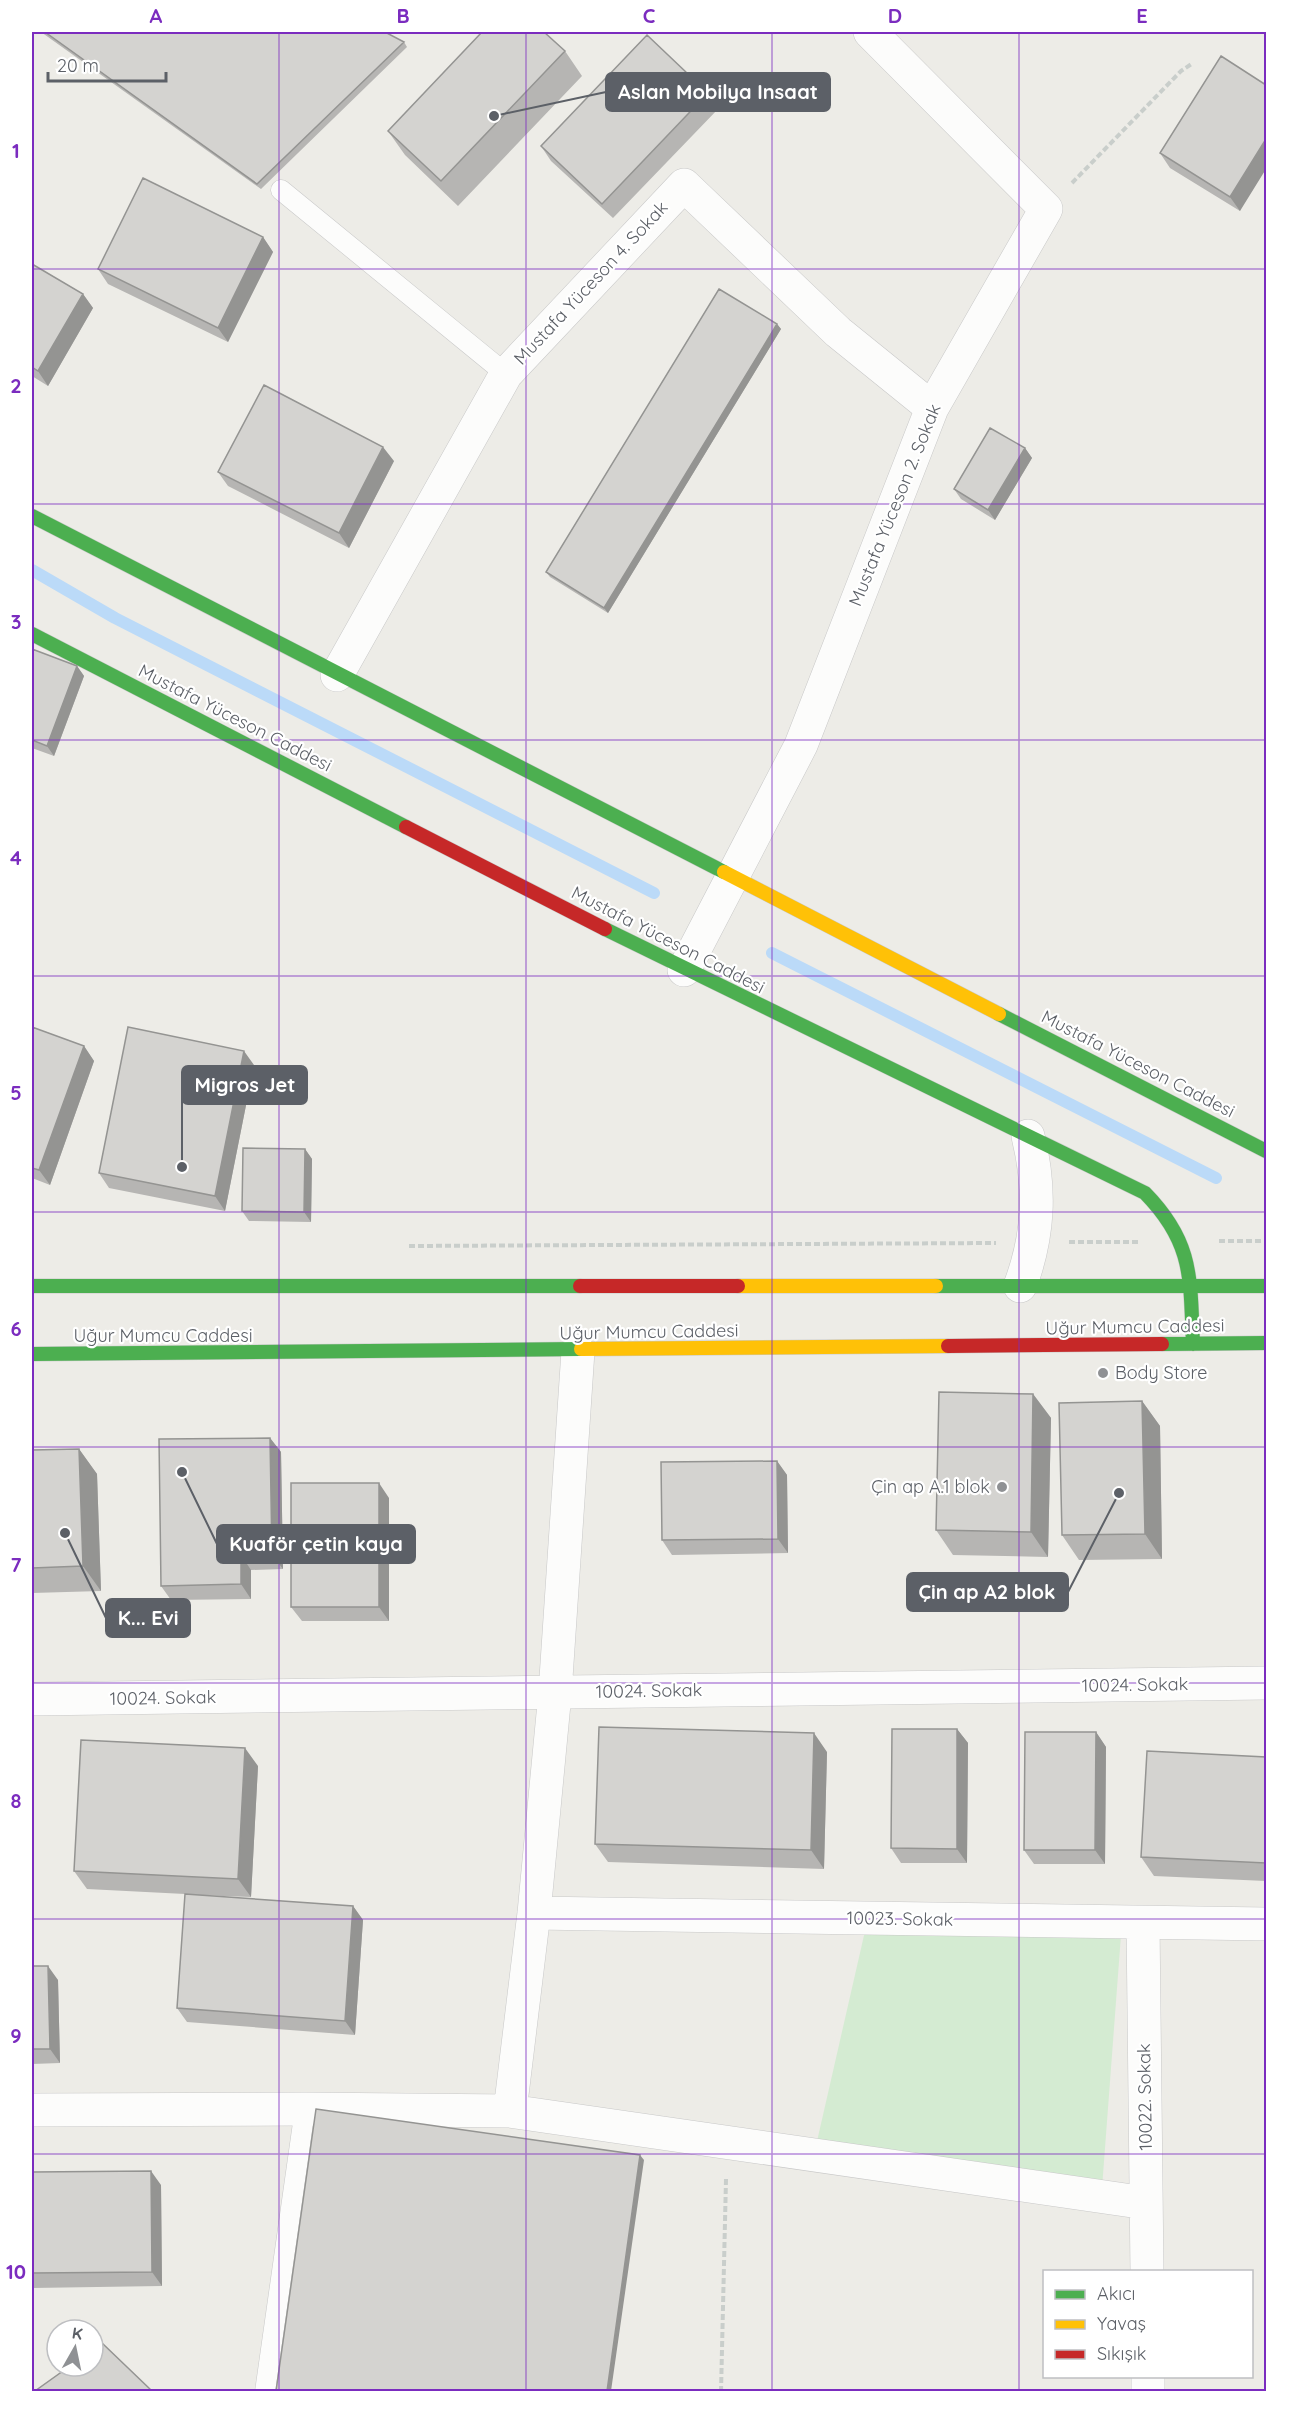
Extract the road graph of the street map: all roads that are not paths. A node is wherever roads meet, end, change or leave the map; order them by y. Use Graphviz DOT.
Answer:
graph roads {
  1 [pos="870,32"];
  2 [pos="281,190"];
  3 [pos="506,374"];
  4 [pos="932,408"];
  5 [pos="32,516"];
  6 [pos="32,634"];
  7 [pos="337,675"];
  8 [pos="734,876"];
  9 [pos="684,970"];
  10 [pos="1028,1136"];
  11 [pos="1266,1151"];
  12 [pos="32,1286"];
  13 [pos="1020,1286"];
  14 [pos="1190,1286"];
  15 [pos="1266,1286"];
  16 [pos="1266,1343"];
  17 [pos="1193,1344"];
  18 [pos="578,1351"];
  19 [pos="32,1354"];
  20 [pos="1266,1683"];
  21 [pos="555,1693"];
  22 [pos="32,1699"];
  23 [pos="534,1913"];
  24 [pos="1143,1923"];
  25 [pos="1266,1924"];
  26 [pos="304,2109"];
  27 [pos="32,2110"];
  28 [pos="510,2111"];
  29 [pos="1146,2203"];
  30 [pos="1147,2270"];
  31 [pos="265,2391"];
  1 -- 4 [label="street, Mustafa Yüceson 2. Sokak"];
  2 -- 3 [label="lane"];
  3 -- 4 [label="street, Mustafa Yüceson 4. Sokak"];
  3 -- 7 [label="street, Mustafa Yüceson 4. Sokak"];
  4 -- 8 [label="street, Mustafa Yüceson 2. Sokak"];
  5 -- 7 [label="street, Mustafa Yüceson Caddesi"];
  6 -- 9 [label="street, Mustafa Yüceson Caddesi"];
  7 -- 8 [label="street, Mustafa Yüceson Caddesi"];
  8 -- 9 [label="street, Mustafa Yüceson 2. Sokak"];
  8 -- 11 [label="street, Mustafa Yüceson Caddesi"];
  9 -- 10 [label="street, Mustafa Yüceson Caddesi"];
  10 -- 13 [label="street"];
  10 -- 14 [label="street, Mustafa Yüceson Caddesi"];
  12 -- 13 [label="street"];
  13 -- 14 [label="street"];
  14 -- 15 [label="street"];
  14 -- 17 [label="street, Mustafa Yüceson Caddesi"];
  16 -- 17 [label="street, Uğur Mumcu Caddesi"];
  17 -- 18 [label="street, Uğur Mumcu Caddesi"];
  18 -- 19 [label="street, Uğur Mumcu Caddesi"];
  18 -- 21 [label="street"];
  20 -- 21 [label="street, 10024. Sokak"];
  21 -- 22 [label="street, 10024. Sokak"];
  21 -- 23 [label="street"];
  23 -- 24 [label="street, 10023. Sokak"];
  23 -- 28 [label="street"];
  24 -- 25 [label="street, 10023. Sokak"];
  24 -- 29 [label="street, 10022. Sokak"];
  26 -- 27 [label="street"];
  26 -- 28 [label="street"];
  26 -- 31 [label="lane"];
  28 -- 29 [label="street"];
  29 -- 30 [label="street, 10022. Sokak"];
}
